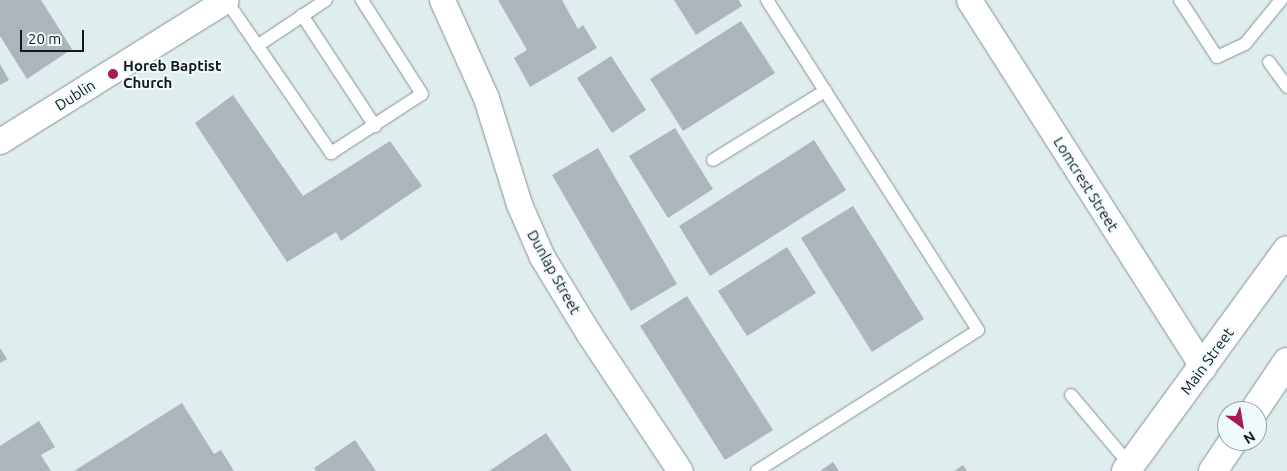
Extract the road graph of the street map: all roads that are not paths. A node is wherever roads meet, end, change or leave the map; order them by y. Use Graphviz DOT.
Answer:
graph roads {
  1 [pos="226,0"];
  2 [pos="326,0"];
  3 [pos="362,0"];
  4 [pos="442,0"];
  5 [pos="766,0"];
  6 [pos="969,0"];
  7 [pos="1180,0"];
  8 [pos="1281,0"];
  9 [pos="302,15"];
  10 [pos="256,46"];
  11 [pos="1269,62"];
  12 [pos="1287,87"];
  13 [pos="825,91"];
  14 [pos="375,126"];
  15 [pos="0,141"];
  16 [pos="713,160"];
  17 [pos="1287,250"];
  18 [pos="1287,362"];
  19 [pos="1203,368"];
  20 [pos="1071,395"];
  21 [pos="1261,401"];
  22 [pos="1226,451"];
  23 [pos="1127,469"];
  24 [pos="680,471"];
  25 [pos="758,471"];
  26 [pos="1213,471"];
  1 -- 10 [label="lane"];
  1 -- 15 [label="street, Dublin"];
  2 -- 9 [label="lane"];
  3 -- 14 [label="lane"];
  4 -- 24 [label="street, Dunlap Street"];
  5 -- 13 [label="lane"];
  6 -- 19 [label="street, Lomcrest Street"];
  7 -- 8 [label="lane"];
  9 -- 10 [label="lane"];
  9 -- 14 [label="lane"];
  10 -- 14 [label="lane"];
  11 -- 12 [label="lane"];
  13 -- 16 [label="lane"];
  13 -- 25 [label="lane"];
  17 -- 19 [label="highway, Main Street"];
  18 -- 21 [label="highway"];
  19 -- 23 [label="highway, Main Street"];
  20 -- 23 [label="lane"];
  22 -- 26 [label="highway"];
}
